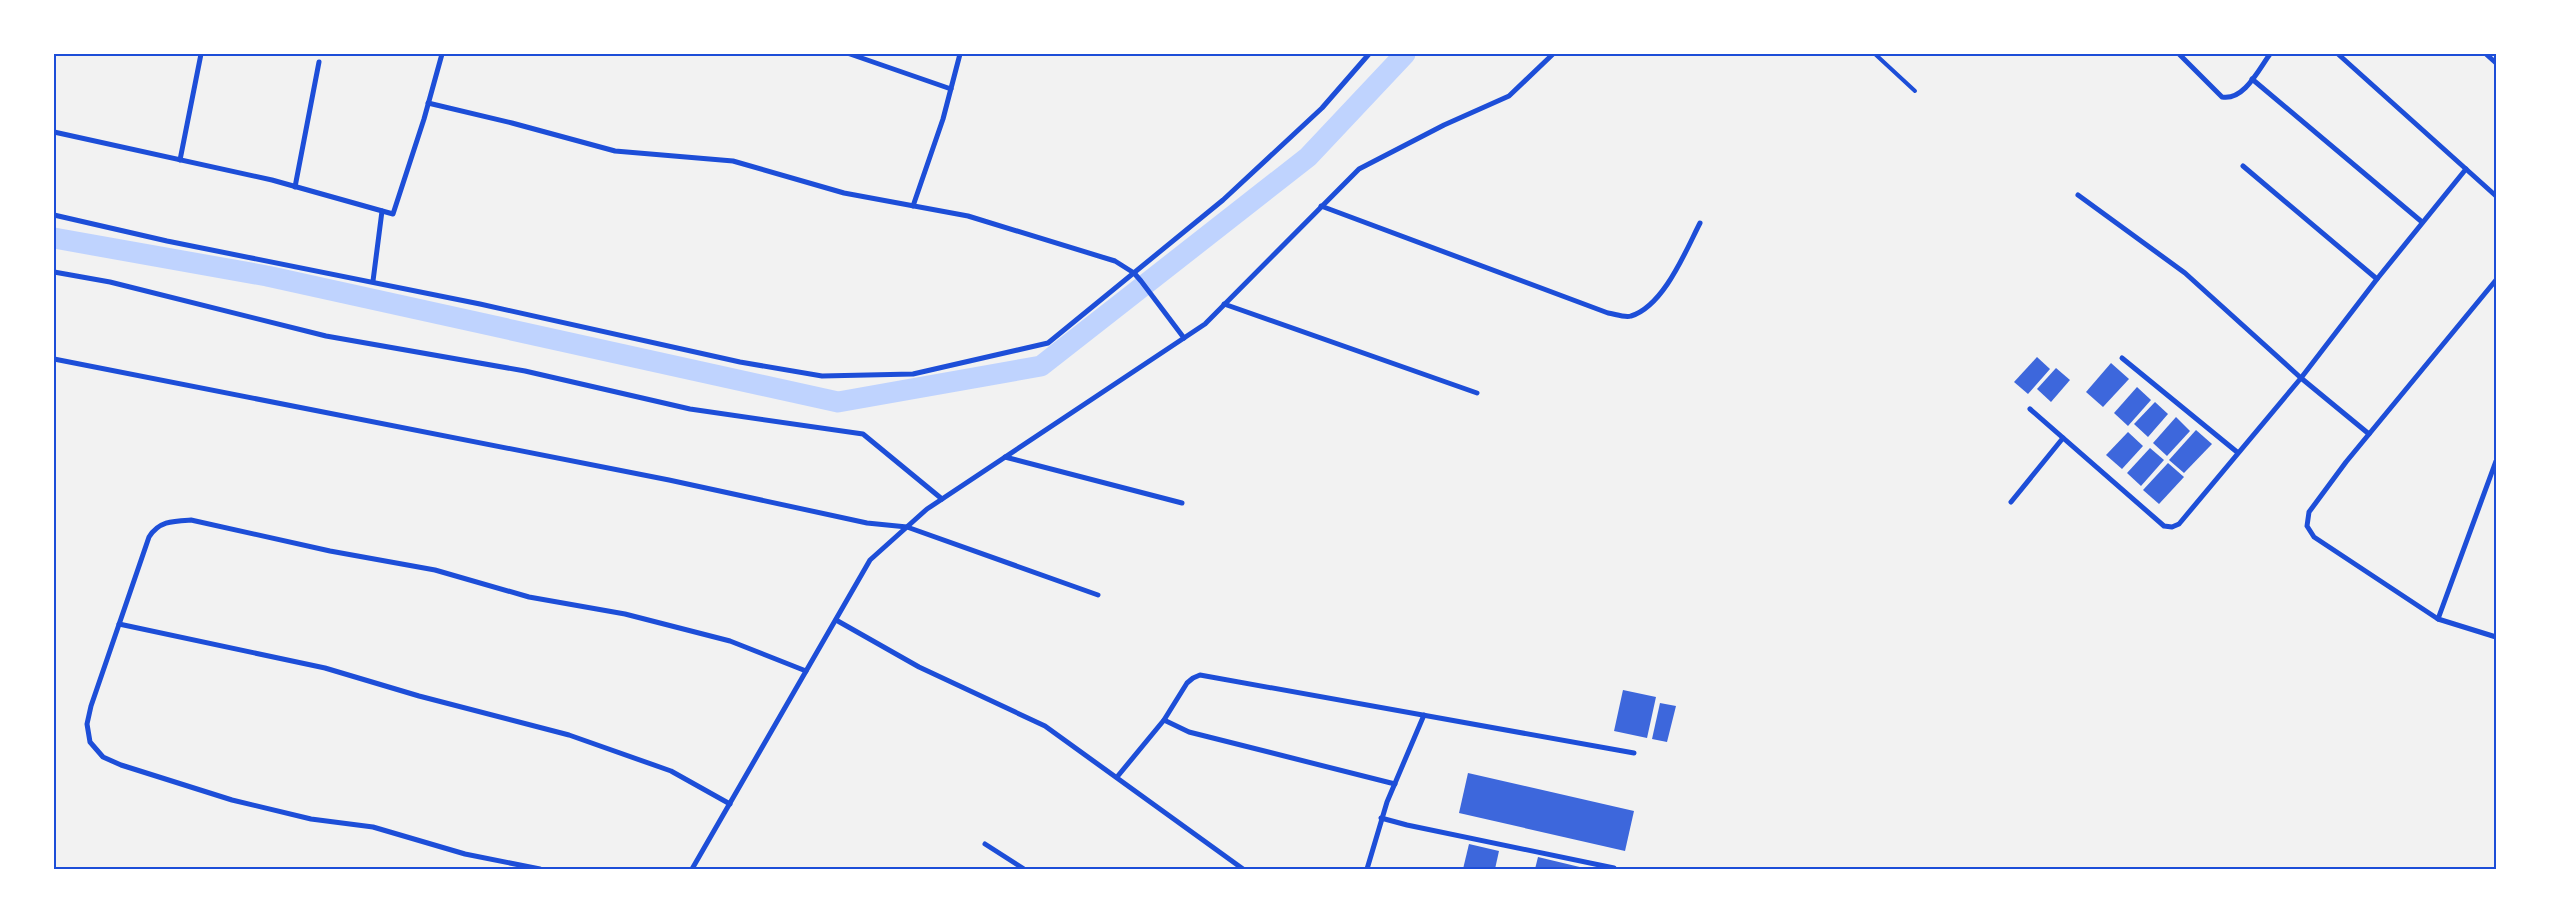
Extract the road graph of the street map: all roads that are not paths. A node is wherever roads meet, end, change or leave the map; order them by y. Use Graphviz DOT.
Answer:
graph roads {
  1 [pos="201,54"];
  2 [pos="442,54"];
  3 [pos="850,54"];
  4 [pos="960,54"];
  5 [pos="1369,54"];
  6 [pos="1553,54"];
  7 [pos="1875,54"];
  8 [pos="2179,54"];
  9 [pos="2270,54"];
  10 [pos="2338,54"];
  11 [pos="2486,54"];
  12 [pos="319,62"];
  13 [pos="2496,63"];
  14 [pos="2252,79"];
  15 [pos="951,90"];
  16 [pos="1915,91"];
  17 [pos="428,104"];
  18 [pos="54,132"];
  19 [pos="180,160"];
  20 [pos="2243,166"];
  21 [pos="2466,169"];
  22 [pos="295,187"];
  23 [pos="2078,195"];
  24 [pos="2496,196"];
  25 [pos="912,206"];
  26 [pos="1322,206"];
  27 [pos="382,211"];
  28 [pos="54,214"];
  29 [pos="2422,222"];
  30 [pos="1700,223"];
  31 [pos="54,272"];
  32 [pos="1134,273"];
  33 [pos="2377,278"];
  34 [pos="2496,280"];
  35 [pos="373,281"];
  36 [pos="1224,304"];
  37 [pos="1184,338"];
  38 [pos="2122,358"];
  39 [pos="54,359"];
  40 [pos="2300,378"];
  41 [pos="1477,393"];
  42 [pos="2030,409"];
  43 [pos="2369,434"];
  44 [pos="2063,438"];
  45 [pos="2238,452"];
  46 [pos="1005,457"];
  47 [pos="2496,461"];
  48 [pos="942,499"];
  49 [pos="2011,502"];
  50 [pos="1182,503"];
  51 [pos="907,527"];
  52 [pos="1098,595"];
  53 [pos="2438,619"];
  54 [pos="836,620"];
  55 [pos="119,624"];
  56 [pos="2496,637"];
  57 [pos="806,671"];
  58 [pos="1424,715"];
  59 [pos="1164,720"];
  60 [pos="1634,753"];
  61 [pos="1117,777"];
  62 [pos="1395,784"];
  63 [pos="730,804"];
  64 [pos="1381,818"];
  65 [pos="985,844"];
  66 [pos="1614,868"];
  67 [pos="540,869"];
  68 [pos="692,869"];
  69 [pos="1024,869"];
  70 [pos="1244,869"];
  71 [pos="1367,869"];
  1 -- 19 [label="street"];
  2 -- 17 [label="street"];
  3 -- 15 [label="street"];
  4 -- 15 [label="street"];
  5 -- 32 [label="street"];
  6 -- 26 [label="street"];
  7 -- 16 [label="lane"];
  8 -- 14 [label="street"];
  9 -- 14 [label="street"];
  10 -- 21 [label="street"];
  11 -- 13 [label="street"];
  12 -- 22 [label="street"];
  14 -- 29 [label="street"];
  15 -- 25 [label="street"];
  17 -- 25 [label="street"];
  17 -- 27 [label="street"];
  18 -- 19 [label="street"];
  19 -- 22 [label="street"];
  20 -- 33 [label="street"];
  21 -- 24 [label="street"];
  21 -- 29 [label="street"];
  22 -- 27 [label="street"];
  23 -- 40 [label="street"];
  25 -- 32 [label="street"];
  26 -- 30 [label="street"];
  26 -- 36 [label="street"];
  27 -- 35 [label="street"];
  28 -- 35 [label="street"];
  29 -- 33 [label="street"];
  31 -- 48 [label="street"];
  32 -- 35 [label="street"];
  32 -- 37 [label="street"];
  33 -- 40 [label="street"];
  34 -- 43 [label="street"];
  36 -- 37 [label="street"];
  36 -- 41 [label="street"];
  37 -- 46 [label="street"];
  38 -- 45 [label="street"];
  39 -- 51 [label="street"];
  40 -- 43 [label="street"];
  40 -- 45 [label="street"];
  42 -- 44 [label="street"];
  43 -- 53 [label="street"];
  44 -- 45 [label="street"];
  44 -- 49 [label="street"];
  46 -- 48 [label="street"];
  46 -- 50 [label="street"];
  47 -- 53 [label="street"];
  48 -- 51 [label="street"];
  51 -- 52 [label="street"];
  51 -- 54 [label="street"];
  53 -- 56 [label="street"];
  54 -- 57 [label="street"];
  54 -- 61 [label="street"];
  55 -- 57 [label="street"];
  55 -- 63 [label="street"];
  55 -- 67 [label="street"];
  57 -- 63 [label="street"];
  58 -- 59 [label="street"];
  58 -- 60 [label="street"];
  58 -- 62 [label="street"];
  59 -- 61 [label="street"];
  59 -- 62 [label="street"];
  61 -- 70 [label="street"];
  62 -- 64 [label="street"];
  63 -- 68 [label="street"];
  64 -- 66 [label="street"];
  64 -- 71 [label="street"];
  65 -- 69 [label="street"];
}
